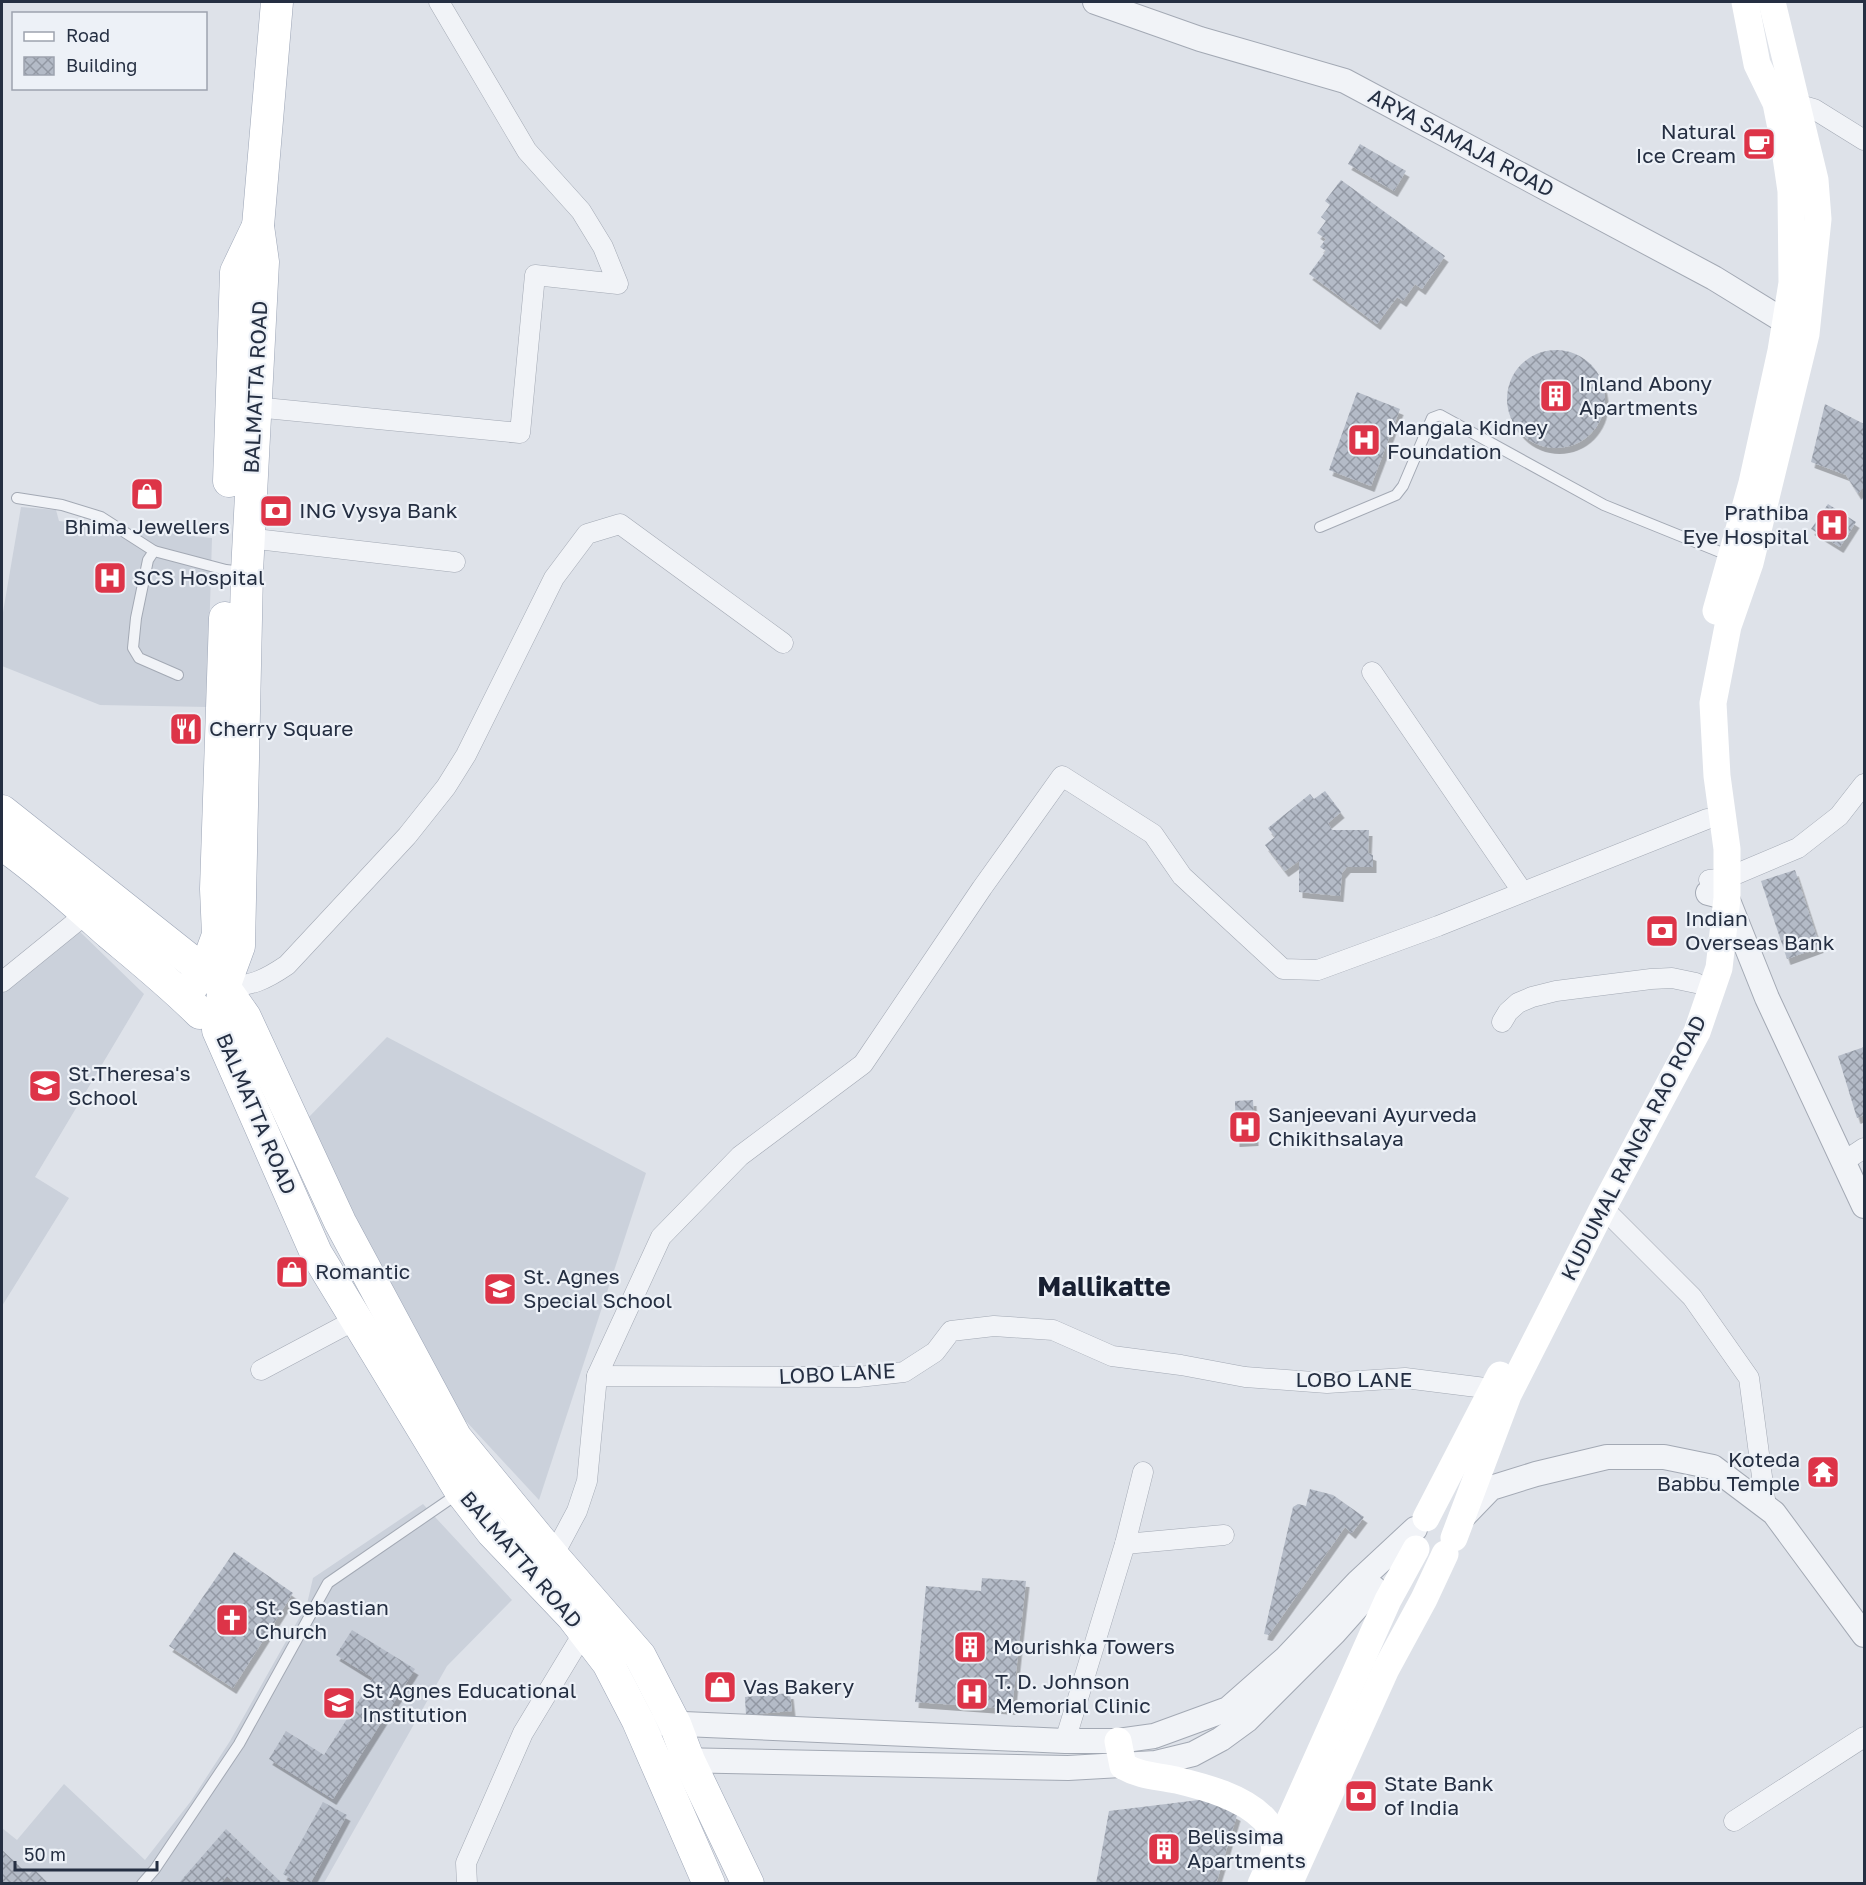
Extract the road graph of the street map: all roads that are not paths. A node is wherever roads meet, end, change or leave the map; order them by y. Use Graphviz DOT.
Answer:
graph roads {
  1 [pos="277,2"];
  2 [pos="439,2"];
  3 [pos="1095,2"];
  4 [pos="1745,2"];
  5 [pos="1772,2"];
  6 [pos="1797,104"];
  7 [pos="1864,140"];
  8 [pos="258,226"];
  9 [pos="1796,328"];
  10 [pos="254,407"];
  11 [pos="16,498"];
  12 [pos="1320,527"];
  13 [pos="248,538"];
  14 [pos="154,551"];
  15 [pos="1730,556"];
  16 [pos="455,562"];
  17 [pos="236,571"];
  18 [pos="783,643"];
  19 [pos="1372,672"];
  20 [pos="178,675"];
  21 [pos="1864,784"];
  22 [pos="2,811"];
  23 [pos="1707,819"];
  24 [pos="2,844"];
  25 [pos="1718,887"];
  26 [pos="1522,891"];
  27 [pos="87,913"];
  28 [pos="213,979"];
  29 [pos="2,982"];
  30 [pos="1696,983"];
  31 [pos="185,998"];
  32 [pos="1502,1022"];
  33 [pos="218,1030"];
  34 [pos="1864,1148"];
  35 [pos="1843,1162"];
  36 [pos="1864,1206"];
  37 [pos="1603,1208"];
  38 [pos="357,1319"];
  39 [pos="261,1370"];
  40 [pos="597,1377"];
  41 [pos="1493,1389"];
  42 [pos="1143,1472"];
  43 [pos="461,1492"];
  44 [pos="1766,1507"];
  45 [pos="1224,1535"];
  46 [pos="1417,1535"];
  47 [pos="1453,1537"];
  48 [pos="1125,1544"];
  49 [pos="553,1556"];
  50 [pos="584,1632"];
  51 [pos="1864,1635"];
  52 [pos="638,1721"];
  53 [pos="675,1724"];
  54 [pos="1864,1737"];
  55 [pos="1065,1742"];
  56 [pos="1120,1754"];
  57 [pos="655,1760"];
  58 [pos="689,1761"];
  59 [pos="1734,1821"];
  60 [pos="1275,1849"];
  61 [pos="142,1884"];
  62 [pos="467,1884"];
  63 [pos="709,1884"];
  64 [pos="748,1884"];
  65 [pos="1261,1884"];
  66 [pos="1289,1884"];
  1 -- 8 [label="main road, BALMATTA ROAD"];
  2 -- 10 [label="street"];
  3 -- 9 [label="street, ARYA SAMAJA ROAD"];
  4 -- 9 [label="main road"];
  5 -- 6 [label="main road, KUDUMAL RANGA RAO ROAD"];
  6 -- 7 [label="street"];
  6 -- 9 [label="main road, KUDUMAL RANGA RAO ROAD"];
  8 -- 10 [label="main road, BALMATTA ROAD"];
  8 -- 17 [label="main road, BALMATTA ROAD"];
  9 -- 15 [label="main road"];
  9 -- 25 [label="main road, KUDUMAL RANGA RAO ROAD"];
  10 -- 13 [label="main road, BALMATTA ROAD"];
  11 -- 14 [label="lane"];
  12 -- 15 [label="lane"];
  13 -- 16 [label="street"];
  13 -- 17 [label="main road, BALMATTA ROAD"];
  14 -- 17 [label="lane"];
  14 -- 20 [label="lane"];
  15 -- 23 [label="main road"];
  17 -- 28 [label="main road, BALMATTA ROAD"];
  18 -- 28 [label="street"];
  19 -- 26 [label="street"];
  21 -- 25 [label="street"];
  22 -- 28 [label="main road"];
  23 -- 25 [label="main road"];
  23 -- 26 [label="street"];
  24 -- 27 [label="main road"];
  25 -- 30 [label="main road"];
  25 -- 35 [label="street"];
  25 -- 37 [label="main road, KUDUMAL RANGA RAO ROAD"];
  26 -- 40 [label="street"];
  27 -- 29 [label="street"];
  27 -- 31 [label="main road"];
  28 -- 31 [label="main road, BALMATTA ROAD"];
  28 -- 33 [label="main road, BALMATTA ROAD"];
  28 -- 49 [label="main road"];
  30 -- 32 [label="street"];
  30 -- 41 [label="main road"];
  31 -- 33 [label="main road"];
  33 -- 38 [label="main road, BALMATTA ROAD"];
  34 -- 35 [label="street"];
  35 -- 36 [label="street"];
  37 -- 44 [label="street"];
  37 -- 47 [label="main road, KUDUMAL RANGA RAO ROAD"];
  38 -- 39 [label="street"];
  38 -- 43 [label="main road, BALMATTA ROAD"];
  40 -- 41 [label="street, LOBO LANE"];
  40 -- 49 [label="street"];
  41 -- 46 [label="main road"];
  42 -- 48 [label="street"];
  43 -- 50 [label="main road, BALMATTA ROAD"];
  43 -- 61 [label="lane"];
  44 -- 47 [label="street"];
  44 -- 51 [label="street"];
  45 -- 48 [label="street"];
  46 -- 47 [label="main road"];
  46 -- 47 [label="main road"];
  46 -- 56 [label="street"];
  46 -- 60 [label="main road"];
  47 -- 66 [label="main road, KUDUMAL RANGA RAO ROAD"];
  48 -- 55 [label="street"];
  49 -- 53 [label="main road"];
  50 -- 52 [label="main road, BALMATTA ROAD"];
  50 -- 62 [label="street"];
  52 -- 53 [label="street"];
  52 -- 57 [label="main road, BALMATTA ROAD"];
  53 -- 55 [label="street"];
  53 -- 58 [label="main road"];
  54 -- 59 [label="street"];
  55 -- 56 [label="street"];
  56 -- 58 [label="street"];
  56 -- 60 [label="main road"];
  57 -- 58 [label="street"];
  57 -- 63 [label="main road, BALMATTA ROAD"];
  58 -- 64 [label="main road"];
  60 -- 65 [label="main road"];
}
